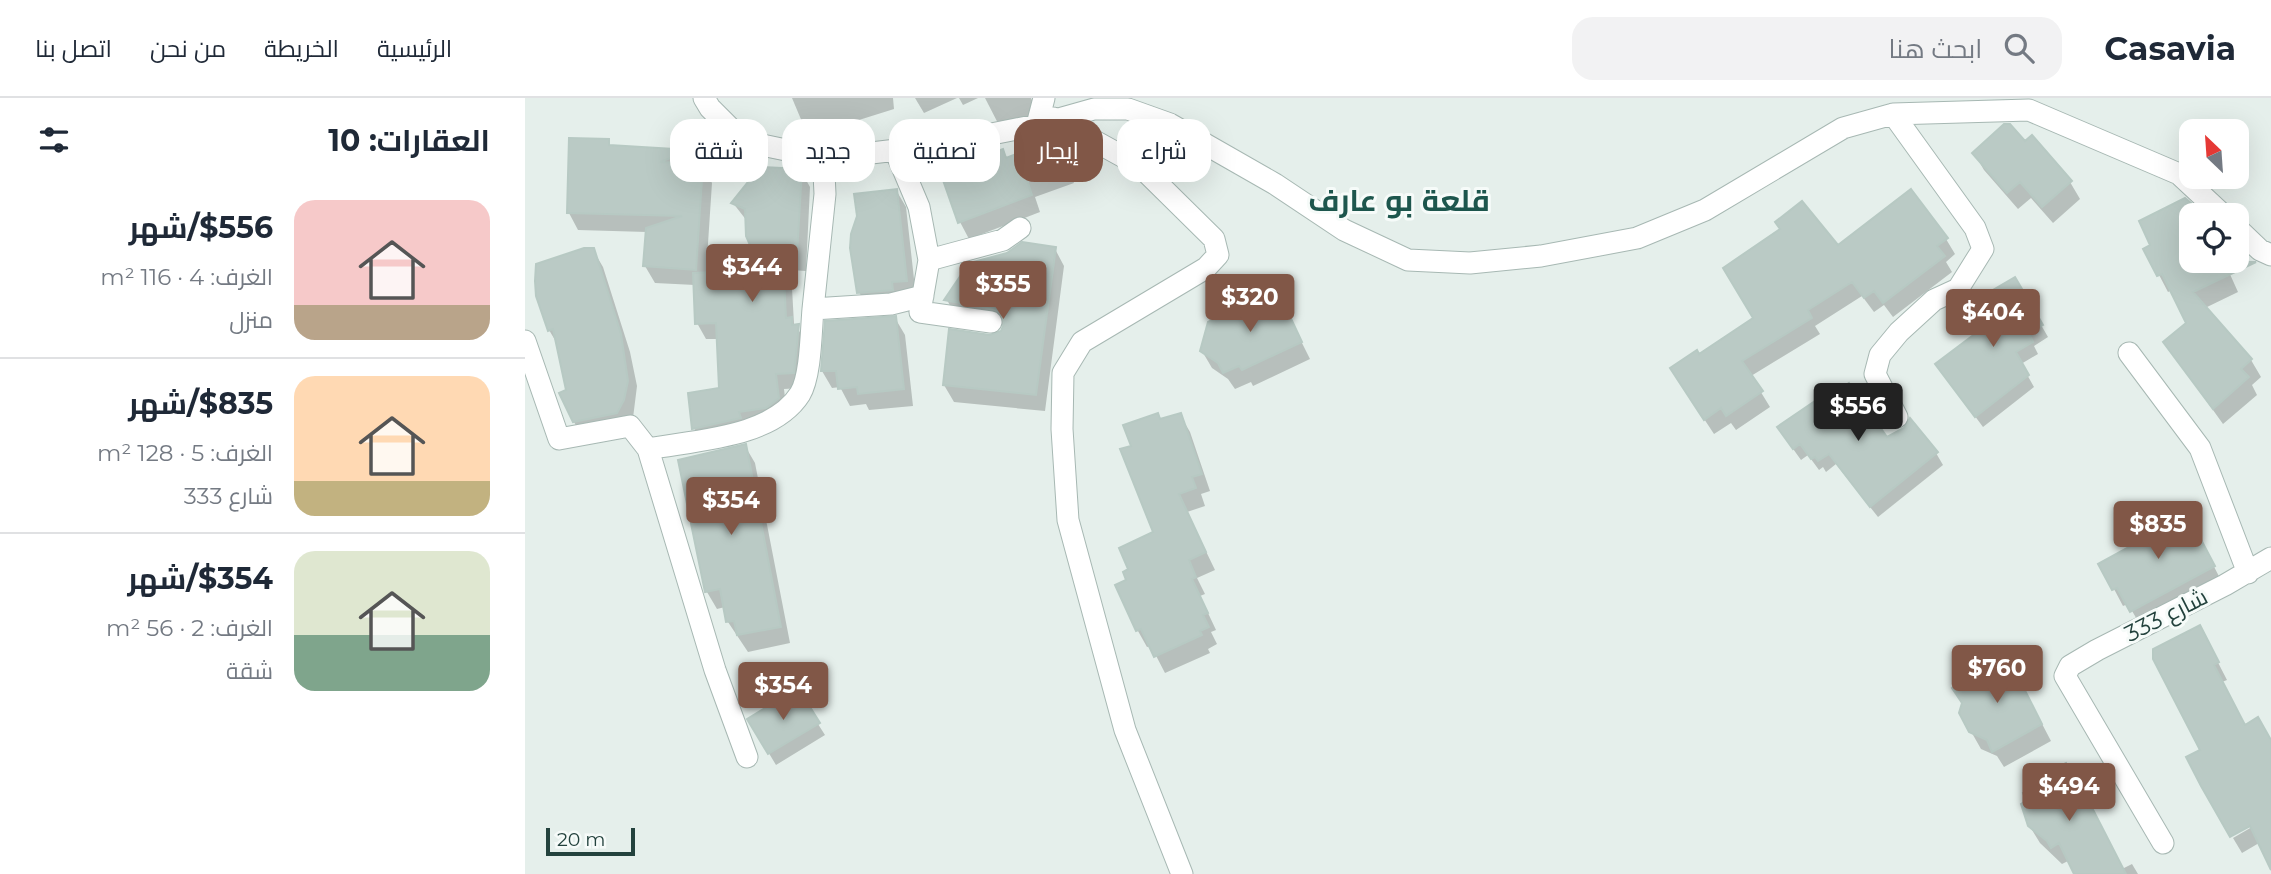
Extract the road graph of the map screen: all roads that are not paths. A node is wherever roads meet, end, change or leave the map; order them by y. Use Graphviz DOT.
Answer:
graph roads {
  1 [pos="704,98"];
  2 [pos="1044,98"];
  3 [pos="2026,104"];
  4 [pos="1893,114"];
  5 [pos="1045,119"];
  6 [pos="1056,119"];
  7 [pos="782,147"];
  8 [pos="1103,149"];
  9 [pos="824,182"];
  10 [pos="909,182"];
  11 [pos="2210,203"];
  12 [pos="1020,228"];
  13 [pos="2249,239"];
  14 [pos="2271,255"];
  15 [pos="929,260"];
  16 [pos="923,296"];
  17 [pos="813,309"];
  18 [pos="991,321"];
  19 [pos="525,341"];
  20 [pos="2129,353"];
  21 [pos="1897,417"];
  22 [pos="648,449"];
  23 [pos="2271,558"];
  24 [pos="2248,573"];
  25 [pos="747,757"];
  26 [pos="2163,843"];
  27 [pos="1182,874"];
  1 -- 7 [label="street"];
  2 -- 5 [label="street"];
  3 -- 4 [label="street"];
  3 -- 11 [label="street"];
  4 -- 6 [label="street"];
  4 -- 21 [label="street"];
  8 -- 27 [label="street"];
  9 -- 17 [label="street"];
  10 -- 15 [label="street"];
  12 -- 15 [label="street"];
  13 -- 14 [label="street"];
  15 -- 16 [label="street"];
  16 -- 17 [label="street"];
  16 -- 18 [label="street"];
  17 -- 22 [label="street"];
  19 -- 22 [label="street"];
  20 -- 24 [label="street"];
  22 -- 25 [label="street"];
  23 -- 24 [label="street, شارع 333"];
  24 -- 26 [label="street, شارع 333"];
}
